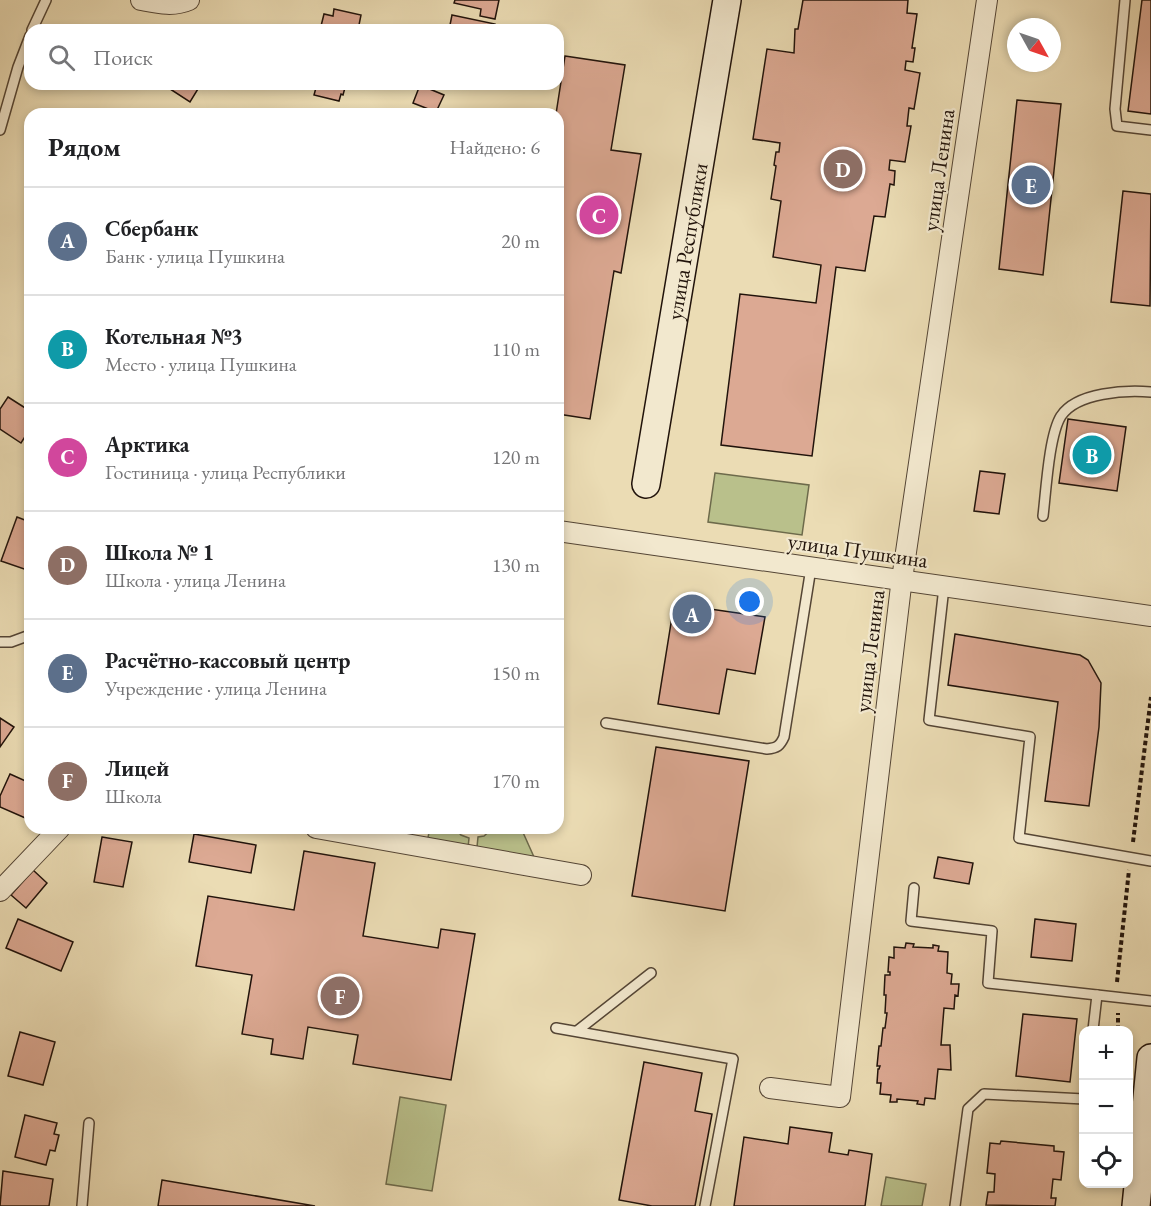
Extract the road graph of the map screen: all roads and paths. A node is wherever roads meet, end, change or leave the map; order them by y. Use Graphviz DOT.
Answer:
graph roads {
  1 [pos="46,0"];
  2 [pos="141,0"];
  3 [pos="189,0"];
  4 [pos="727,0"];
  5 [pos="987,0"];
  6 [pos="1125,0"];
  7 [pos="35,24"];
  8 [pos="24,52"];
  9 [pos="0,130"];
  10 [pos="1151,130"];
  11 [pos="1151,392"];
  12 [pos="646,483"];
  13 [pos="1043,516"];
  14 [pos="564,532"];
  15 [pos="810,568"];
  16 [pos="902,581"];
  17 [pos="945,586"];
  18 [pos="1151,616"];
  19 [pos="24,637"];
  20 [pos="0,642"];
  21 [pos="606,723"];
  22 [pos="54,834"];
  23 [pos="356,834"];
  24 [pos="1151,861"];
  25 [pos="581,875"];
  26 [pos="914,888"];
  27 [pos="0,891"];
  28 [pos="651,973"];
  29 [pos="1097,995"];
  30 [pos="1151,1001"];
  31 [pos="1093,1026"];
  32 [pos="556,1028"];
  33 [pos="577,1031"];
  34 [pos="1151,1058"];
  35 [pos="770,1088"];
  36 [pos="1079,1099"];
  37 [pos="88,1123"];
  38 [pos="82,1206"];
  39 [pos="705,1206"];
  40 [pos="955,1206"];
  41 [pos="1136,1206"];
  1 -- 7 [label="lane"];
  2 -- 3 [label="street"];
  4 -- 12 [label="street, улица Республики"];
  5 -- 16 [label="street, улица Ленина"];
  6 -- 10 [label="lane"];
  8 -- 9 [label="lane"];
  11 -- 13 [label="lane"];
  14 -- 15 [label="street, улица Пушкина"];
  15 -- 16 [label="street, улица Пушкина"];
  15 -- 21 [label="lane"];
  16 -- 17 [label="street, улица Пушкина"];
  16 -- 35 [label="street, улица Ленина"];
  17 -- 18 [label="street, улица Пушкина"];
  17 -- 24 [label="lane"];
  19 -- 20 [label="lane"];
  22 -- 27 [label="street"];
  23 -- 25 [label="street"];
  26 -- 29 [label="lane"];
  28 -- 33 [label="lane"];
  29 -- 30 [label="lane"];
  29 -- 31 [label="lane"];
  32 -- 33 [label="lane"];
  33 -- 39 [label="lane"];
  34 -- 41 [label="street"];
  36 -- 40 [label="lane"];
  37 -- 38 [label="lane"];
}
